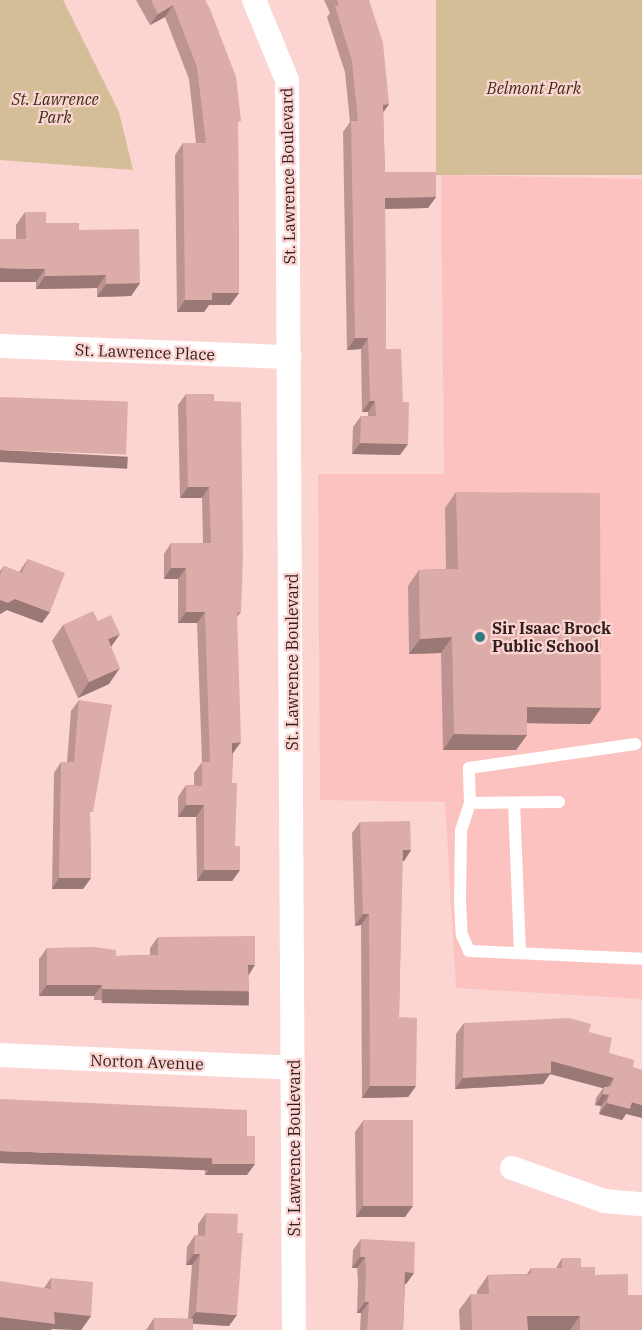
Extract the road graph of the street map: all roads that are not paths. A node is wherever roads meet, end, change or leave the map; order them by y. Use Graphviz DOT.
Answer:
graph roads {
  1 [pos="254,0"];
  2 [pos="0,346"];
  3 [pos="290,357"];
  4 [pos="636,744"];
  5 [pos="559,802"];
  6 [pos="470,803"];
  7 [pos="514,803"];
  8 [pos="520,953"];
  9 [pos="642,959"];
  10 [pos="0,1056"];
  11 [pos="293,1068"];
  12 [pos="512,1168"];
  13 [pos="642,1204"];
  14 [pos="294,1330"];
  1 -- 3 [label="street, St. Lawrence Boulevard"];
  2 -- 3 [label="street, St. Lawrence Place"];
  3 -- 11 [label="street, St. Lawrence Boulevard"];
  4 -- 6 [label="lane"];
  5 -- 7 [label="lane"];
  6 -- 7 [label="lane"];
  6 -- 8 [label="lane"];
  7 -- 8 [label="lane"];
  8 -- 9 [label="lane"];
  10 -- 11 [label="street, Norton Avenue"];
  11 -- 14 [label="street, St. Lawrence Boulevard"];
  12 -- 13 [label="street"];
}
